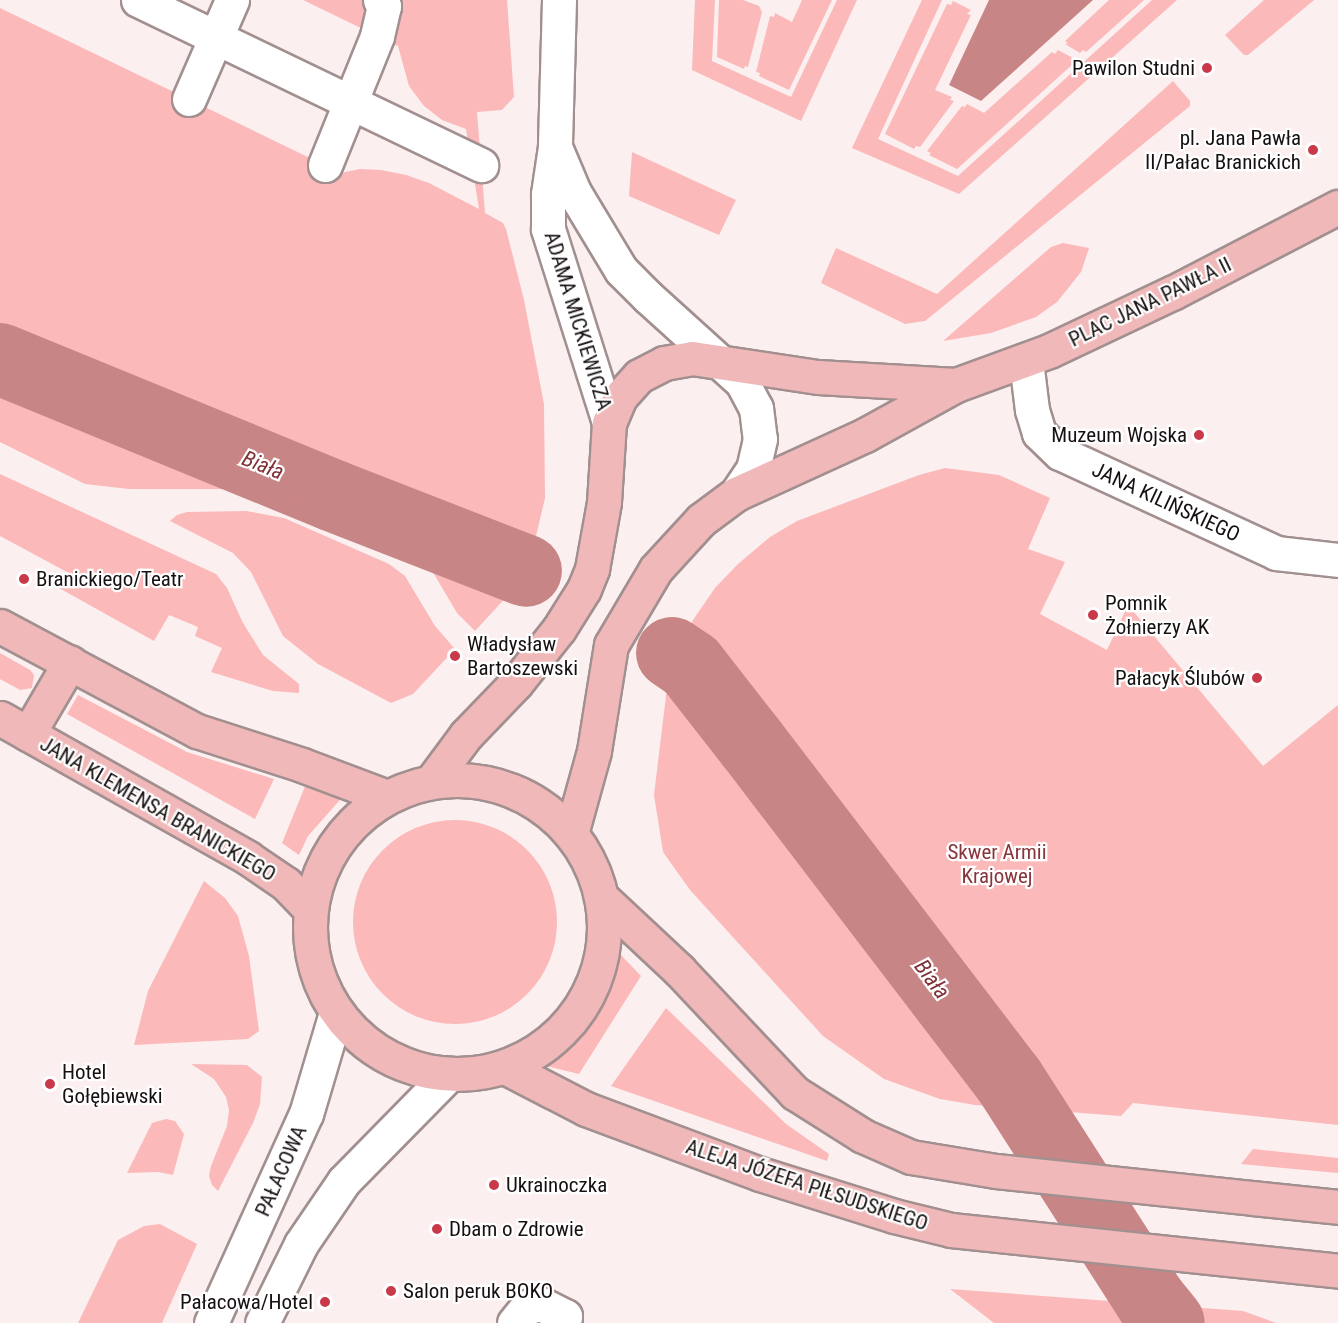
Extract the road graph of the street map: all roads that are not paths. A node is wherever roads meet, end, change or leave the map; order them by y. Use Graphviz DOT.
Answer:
graph roads {
  1 [pos="138,0"];
  2 [pos="232,0"];
  3 [pos="380,0"];
  4 [pos="559,0"];
  5 [pos="216,38"];
  6 [pos="189,99"];
  7 [pos="351,102"];
  8 [pos="555,147"];
  9 [pos="325,165"];
  10 [pos="481,165"];
  11 [pos="1338,207"];
  12 [pos="1026,361"];
  13 [pos="720,362"];
  14 [pos="956,385"];
  15 [pos="609,423"];
  16 [pos="736,494"];
  17 [pos="1338,560"];
  18 [pos="0,626"];
  19 [pos="70,662"];
  20 [pos="0,718"];
  21 [pos="28,734"];
  22 [pos="431,782"];
  23 [pos="387,797"];
  24 [pos="571,834"];
  25 [pos="602,897"];
  26 [pos="310,909"];
  27 [pos="336,1013"];
  28 [pos="505,1067"];
  29 [pos="448,1075"];
  30 [pos="1338,1207"];
  31 [pos="1338,1271"];
  32 [pos="211,1323"];
  33 [pos="262,1323"];
  34 [pos="514,1323"];
  35 [pos="564,1323"];
  1 -- 5 [label="street"];
  2 -- 5 [label="street"];
  3 -- 7 [label="street"];
  4 -- 8 [label="street, ADAMA MICKIEWICZA"];
  5 -- 6 [label="street"];
  5 -- 7 [label="street"];
  7 -- 9 [label="street"];
  7 -- 10 [label="street"];
  8 -- 13 [label="street, ADAMA MICKIEWICZA"];
  8 -- 15 [label="street, ADAMA MICKIEWICZA"];
  11 -- 12 [label="main road, PLAC JANA PAWŁA II"];
  12 -- 14 [label="main road, PLAC JANA PAWŁA II"];
  12 -- 17 [label="street, JANA KILIŃSKIEGO"];
  13 -- 14 [label="main road, PLAC JANA PAWŁA II"];
  13 -- 15 [label="main road, PLAC JANA PAWŁA II"];
  13 -- 16 [label="street, ADAMA MICKIEWICZA"];
  14 -- 16 [label="main road, PLAC JANA PAWŁA II"];
  15 -- 22 [label="main road"];
  16 -- 24 [label="main road, PLAC JANA PAWŁA II"];
  18 -- 19 [label="main road"];
  19 -- 21 [label="main road"];
  19 -- 23 [label="main road"];
  20 -- 21 [label="main road, JANA KLEMENSA BRANICKIEGO"];
  21 -- 26 [label="main road, JANA KLEMENSA BRANICKIEGO"];
  22 -- 23 [label="main road"];
  22 -- 24 [label="main road"];
  23 -- 26 [label="main road"];
  24 -- 25 [label="main road"];
  25 -- 28 [label="main road"];
  25 -- 30 [label="main road"];
  26 -- 27 [label="main road"];
  27 -- 29 [label="main road"];
  27 -- 32 [label="street, PAŁACOWA"];
  28 -- 29 [label="main road"];
  28 -- 31 [label="main road, ALEJA JÓZEFA PIŁSUDSKIEGO"];
  29 -- 33 [label="street"];
  34 -- 35 [label="street"];
}
